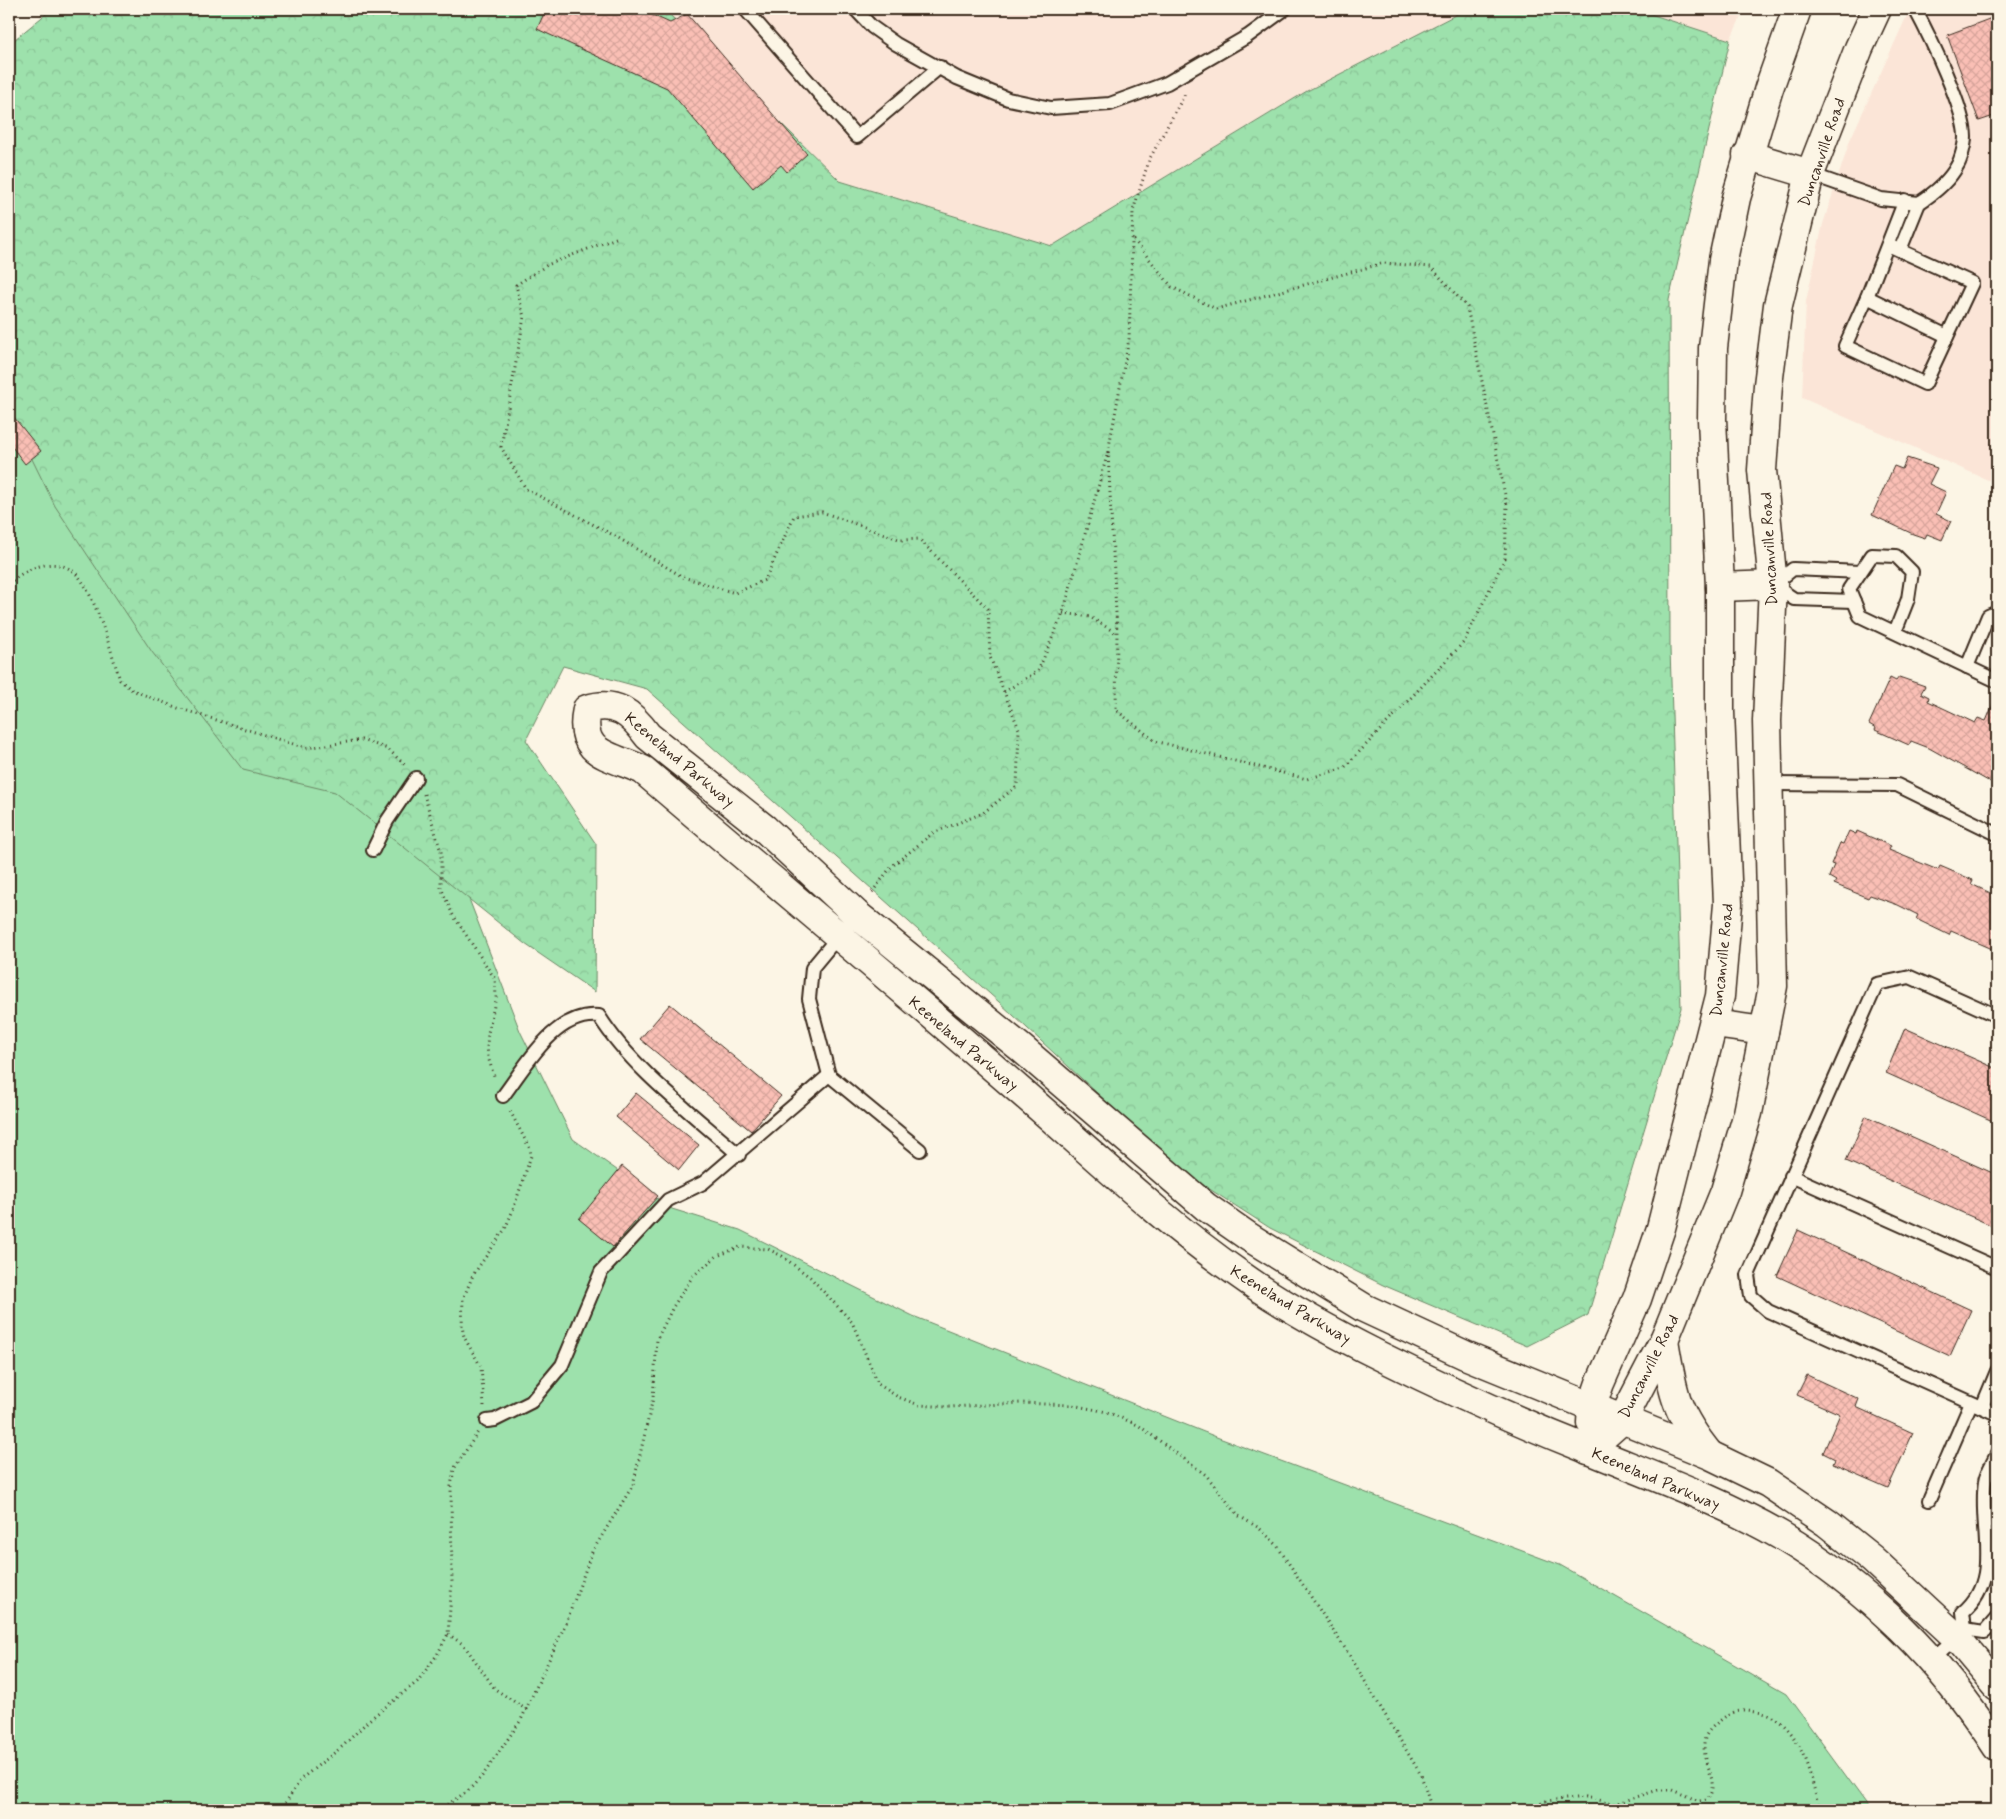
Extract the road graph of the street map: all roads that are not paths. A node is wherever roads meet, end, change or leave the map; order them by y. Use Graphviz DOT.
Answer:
graph roads {
  1 [pos="745,9"];
  2 [pos="856,9"];
  3 [pos="1285,9"];
  4 [pos="1798,9"];
  5 [pos="1877,9"];
  6 [pos="1915,9"];
  7 [pos="940,67"];
  8 [pos="1747,155"];
  9 [pos="1810,174"];
  10 [pos="1905,200"];
  11 [pos="1919,203"];
  12 [pos="1894,247"];
  13 [pos="1867,297"];
  14 [pos="1947,336"];
  15 [pos="1860,572"];
  16 [pos="1773,585"];
  17 [pos="1720,587"];
  18 [pos="1854,601"];
  19 [pos="1997,612"];
  20 [pos="1895,632"];
  21 [pos="1966,666"];
  22 [pos="1997,680"];
  23 [pos="416,778"];
  24 [pos="1769,784"];
  25 [pos="1997,834"];
  26 [pos="372,850"];
  27 [pos="856,914"];
  28 [pos="838,937"];
  29 [pos="1997,1016"];
  30 [pos="1714,1024"];
  31 [pos="1764,1031"];
  32 [pos="829,1075"];
  33 [pos="503,1096"];
  34 [pos="920,1150"];
  35 [pos="738,1155"];
  36 [pos="1791,1176"];
  37 [pos="1997,1268"];
  38 [pos="1664,1340"];
  39 [pos="1474,1358"];
  40 [pos="1997,1371"];
  41 [pos="1459,1395"];
  42 [pos="1976,1405"];
  43 [pos="1592,1406"];
  44 [pos="1997,1414"];
  45 [pos="1623,1419"];
  46 [pos="487,1421"];
  47 [pos="1588,1450"];
  48 [pos="1997,1454"];
  49 [pos="1710,1455"];
  50 [pos="1928,1500"];
  51 [pos="1992,1543"];
  52 [pos="1997,1617"];
  53 [pos="1960,1633"];
  54 [pos="1932,1659"];
  55 [pos="1997,1686"];
  56 [pos="1997,1747"];
  1 -- 7 [label="lane"];
  2 -- 7 [label="lane"];
  3 -- 7 [label="lane"];
  4 -- 8 [label="street, Duncanville Road"];
  5 -- 9 [label="street, Duncanville Road"];
  6 -- 11 [label="lane"];
  8 -- 9 [label="street"];
  8 -- 17 [label="street, Duncanville Road"];
  9 -- 10 [label="lane"];
  9 -- 16 [label="street, Duncanville Road"];
  10 -- 11 [label="lane"];
  10 -- 12 [label="lane"];
  11 -- 12 [label="lane"];
  12 -- 13 [label="lane"];
  12 -- 14 [label="lane"];
  13 -- 14 [label="lane"];
  13 -- 14 [label="lane"];
  15 -- 16 [label="lane"];
  15 -- 18 [label="lane"];
  15 -- 20 [label="lane"];
  16 -- 17 [label="street"];
  16 -- 18 [label="lane"];
  16 -- 24 [label="street, Duncanville Road"];
  17 -- 30 [label="street, Duncanville Road"];
  18 -- 20 [label="lane"];
  19 -- 21 [label="lane"];
  20 -- 21 [label="lane"];
  21 -- 22 [label="lane"];
  23 -- 26 [label="lane"];
  24 -- 25 [label="lane"];
  24 -- 31 [label="street, Duncanville Road"];
  27 -- 28 [label="lane"];
  27 -- 28 [label="street, Keeneland Parkway"];
  27 -- 39 [label="street, Keeneland Parkway"];
  28 -- 32 [label="lane"];
  28 -- 41 [label="street, Keeneland Parkway"];
  29 -- 36 [label="lane"];
  30 -- 31 [label="street"];
  30 -- 43 [label="street, Duncanville Road"];
  31 -- 38 [label="street, Duncanville Road"];
  32 -- 34 [label="lane"];
  32 -- 35 [label="lane"];
  33 -- 35 [label="lane"];
  35 -- 46 [label="lane"];
  36 -- 37 [label="lane"];
  36 -- 42 [label="lane"];
  38 -- 45 [label="street, Duncanville Road"];
  38 -- 49 [label="street"];
  39 -- 41 [label="street"];
  39 -- 43 [label="street, Keeneland Parkway"];
  40 -- 42 [label="lane"];
  41 -- 47 [label="street, Keeneland Parkway"];
  42 -- 44 [label="lane"];
  42 -- 50 [label="lane"];
  43 -- 45 [label="street, Keeneland Parkway"];
  43 -- 47 [label="street, Duncanville Road"];
  45 -- 47 [label="street, Duncanville Road"];
  45 -- 49 [label="street, Keeneland Parkway"];
  47 -- 54 [label="street, Keeneland Parkway"];
  48 -- 51 [label="lane"];
  49 -- 53 [label="street, Keeneland Parkway"];
  51 -- 53 [label="lane"];
  52 -- 53 [label="lane"];
  53 -- 54 [label="lane"];
  53 -- 55 [label="street, Keeneland Parkway"];
  54 -- 56 [label="street, Keeneland Parkway"];
}
